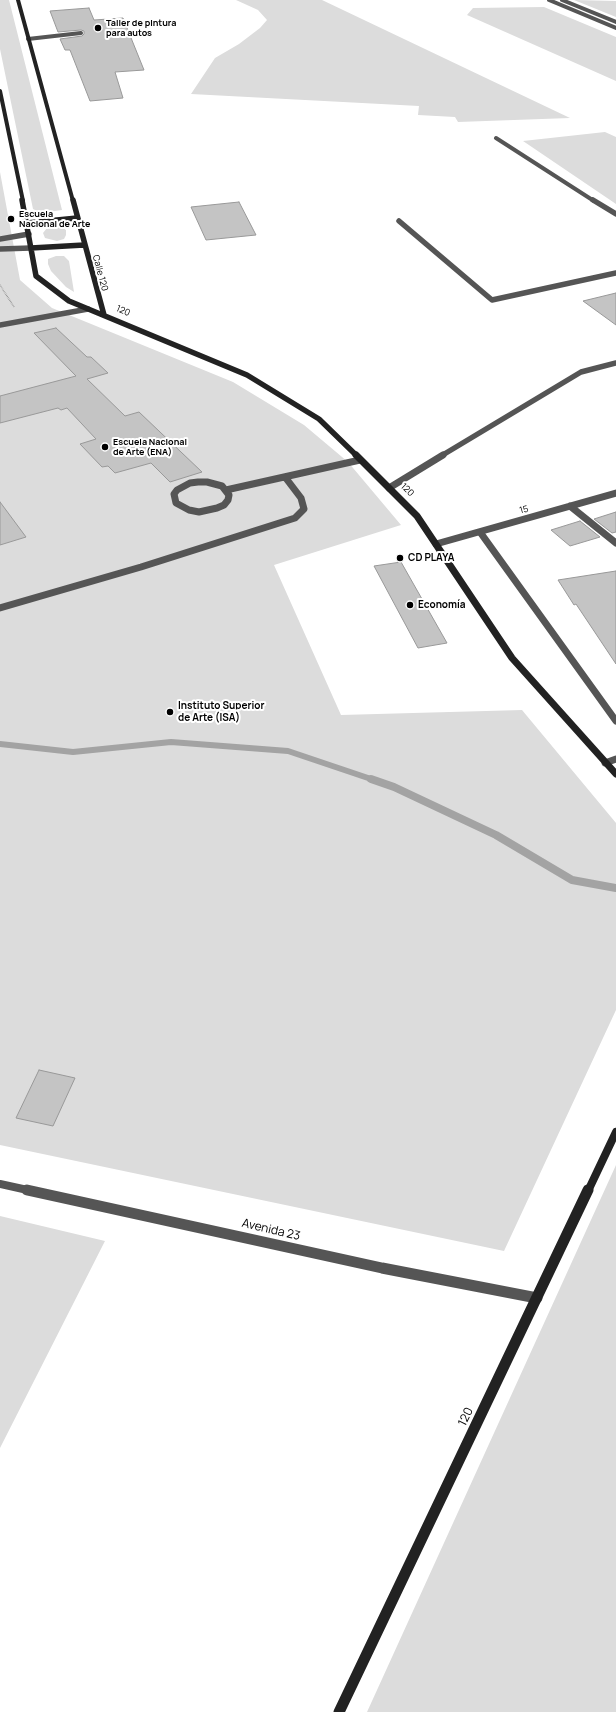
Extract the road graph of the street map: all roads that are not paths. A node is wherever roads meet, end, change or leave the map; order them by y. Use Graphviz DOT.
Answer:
graph roads {
  1 [pos="18,0"];
  2 [pos="549,0"];
  3 [pos="562,0"];
  4 [pos="616,22"];
  5 [pos="616,28"];
  6 [pos="82,33"];
  7 [pos="28,39"];
  8 [pos="0,91"];
  9 [pos="496,138"];
  10 [pos="616,214"];
  11 [pos="77,218"];
  12 [pos="400,221"];
  13 [pos="27,223"];
  14 [pos="29,234"];
  15 [pos="0,239"];
  16 [pos="84,245"];
  17 [pos="31,248"];
  18 [pos="0,249"];
  19 [pos="616,273"];
  20 [pos="88,309"];
  21 [pos="104,315"];
  22 [pos="0,326"];
  23 [pos="616,363"];
  24 [pos="360,460"];
  25 [pos="286,477"];
  26 [pos="389,488"];
  27 [pos="226,490"];
  28 [pos="616,494"];
  29 [pos="570,506"];
  30 [pos="480,532"];
  31 [pos="616,543"];
  32 [pos="436,544"];
  33 [pos="0,608"];
  34 [pos="616,721"];
  35 [pos="616,759"];
  36 [pos="605,763"];
  37 [pos="616,774"];
  38 [pos="616,1132"];
  39 [pos="0,1184"];
  40 [pos="538,1298"];
  41 [pos="339,1712"];
  1 -- 7 [label="main road, Calle 120"];
  2 -- 5 [label="street"];
  3 -- 4 [label="street"];
  6 -- 7 [label="street"];
  7 -- 11 [label="main road, Calle 120"];
  8 -- 13 [label="main road"];
  9 -- 10 [label="street"];
  11 -- 13 [label="main road"];
  11 -- 16 [label="main road, Calle 120"];
  12 -- 19 [label="street"];
  13 -- 14 [label="main road"];
  14 -- 15 [label="street"];
  14 -- 17 [label="main road"];
  16 -- 17 [label="main road"];
  16 -- 21 [label="main road, Calle 120"];
  17 -- 18 [label="street"];
  17 -- 20 [label="main road"];
  20 -- 21 [label="main road"];
  20 -- 22 [label="street"];
  21 -- 24 [label="main road, 120"];
  23 -- 26 [label="street"];
  24 -- 25 [label="street"];
  24 -- 26 [label="main road, 120"];
  25 -- 27 [label="street"];
  25 -- 33 [label="street"];
  26 -- 32 [label="main road, 120"];
  27 -- 27 [label="street"];
  28 -- 29 [label="street, 15"];
  29 -- 30 [label="street, 15"];
  29 -- 31 [label="street"];
  30 -- 32 [label="street, 15"];
  30 -- 34 [label="street"];
  32 -- 36 [label="main road, 120"];
  35 -- 36 [label="street"];
  36 -- 37 [label="main road, 120"];
  38 -- 40 [label="main road, 120"];
  39 -- 40 [label="street, Avenida 23"];
  40 -- 41 [label="main road, 120"];
}
